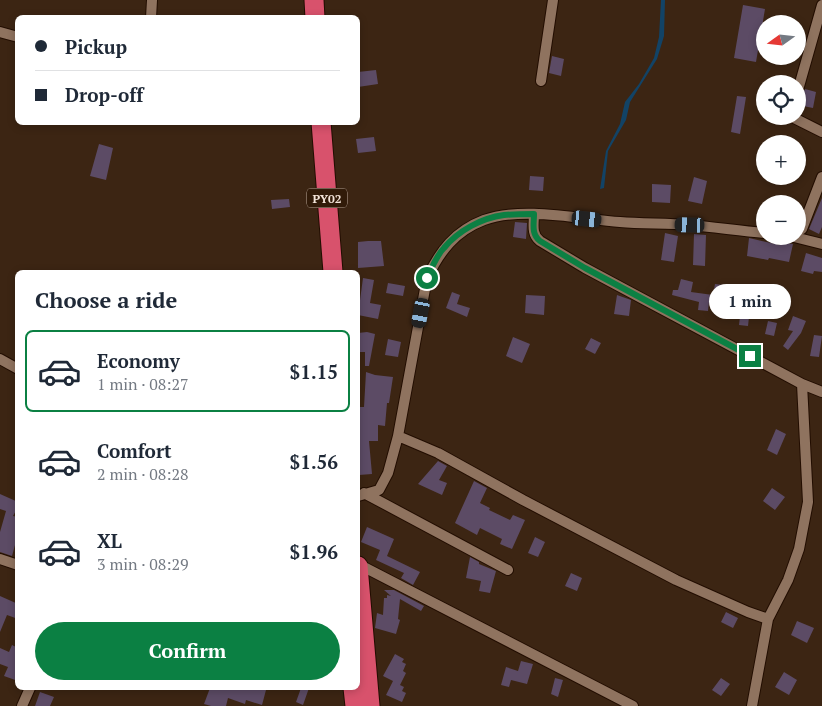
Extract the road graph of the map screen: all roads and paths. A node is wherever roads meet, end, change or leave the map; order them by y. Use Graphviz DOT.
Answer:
graph roads {
  1 [pos="152,0"];
  2 [pos="301,0"];
  3 [pos="314,0"];
  4 [pos="553,0"];
  5 [pos="822,5"];
  6 [pos="151,15"];
  7 [pos="302,15"];
  8 [pos="315,15"];
  9 [pos="0,32"];
  10 [pos="15,36"];
  11 [pos="802,75"];
  12 [pos="541,81"];
  13 [pos="806,124"];
  14 [pos="308,125"];
  15 [pos="321,125"];
  16 [pos="822,132"];
  17 [pos="822,177"];
  18 [pos="534,214"];
  19 [pos="806,219"];
  20 [pos="756,232"];
  21 [pos="806,240"];
  22 [pos="822,244"];
  23 [pos="320,270"];
  24 [pos="333,270"];
  25 [pos="0,359"];
  26 [pos="15,367"];
  27 [pos="802,384"];
  28 [pos="822,392"];
  29 [pos="398,436"];
  30 [pos="361,495"];
  31 [pos="0,559"];
  32 [pos="15,565"];
  33 [pos="360,566"];
  34 [pos="508,570"];
  35 [pos="768,619"];
  36 [pos="360,685"];
  37 [pos="29,690"];
  38 [pos="358,690"];
  39 [pos="22,706"];
  40 [pos="355,706"];
  41 [pos="370,706"];
  42 [pos="633,706"];
  43 [pos="752,706"];
  1 -- 6 [label="street"];
  2 -- 7 [label="highway"];
  3 -- 8 [label="highway"];
  4 -- 12 [label="street"];
  5 -- 11 [label="street"];
  9 -- 10 [label="street"];
  13 -- 16 [label="street"];
  14 -- 23 [label="highway, PY02"];
  15 -- 24 [label="highway, PY02"];
  17 -- 19 [label="street"];
  18 -- 20 [label="street"];
  18 -- 27 [label="street"];
  18 -- 29 [label="street"];
  21 -- 22 [label="street"];
  25 -- 26 [label="street"];
  27 -- 28 [label="street"];
  27 -- 35 [label="street"];
  29 -- 30 [label="street"];
  29 -- 35 [label="street"];
  30 -- 34 [label="street"];
  31 -- 32 [label="street"];
  33 -- 42 [label="street"];
  35 -- 43 [label="street"];
  36 -- 41 [label="highway"];
  37 -- 39 [label="street"];
  38 -- 40 [label="highway"];
}
